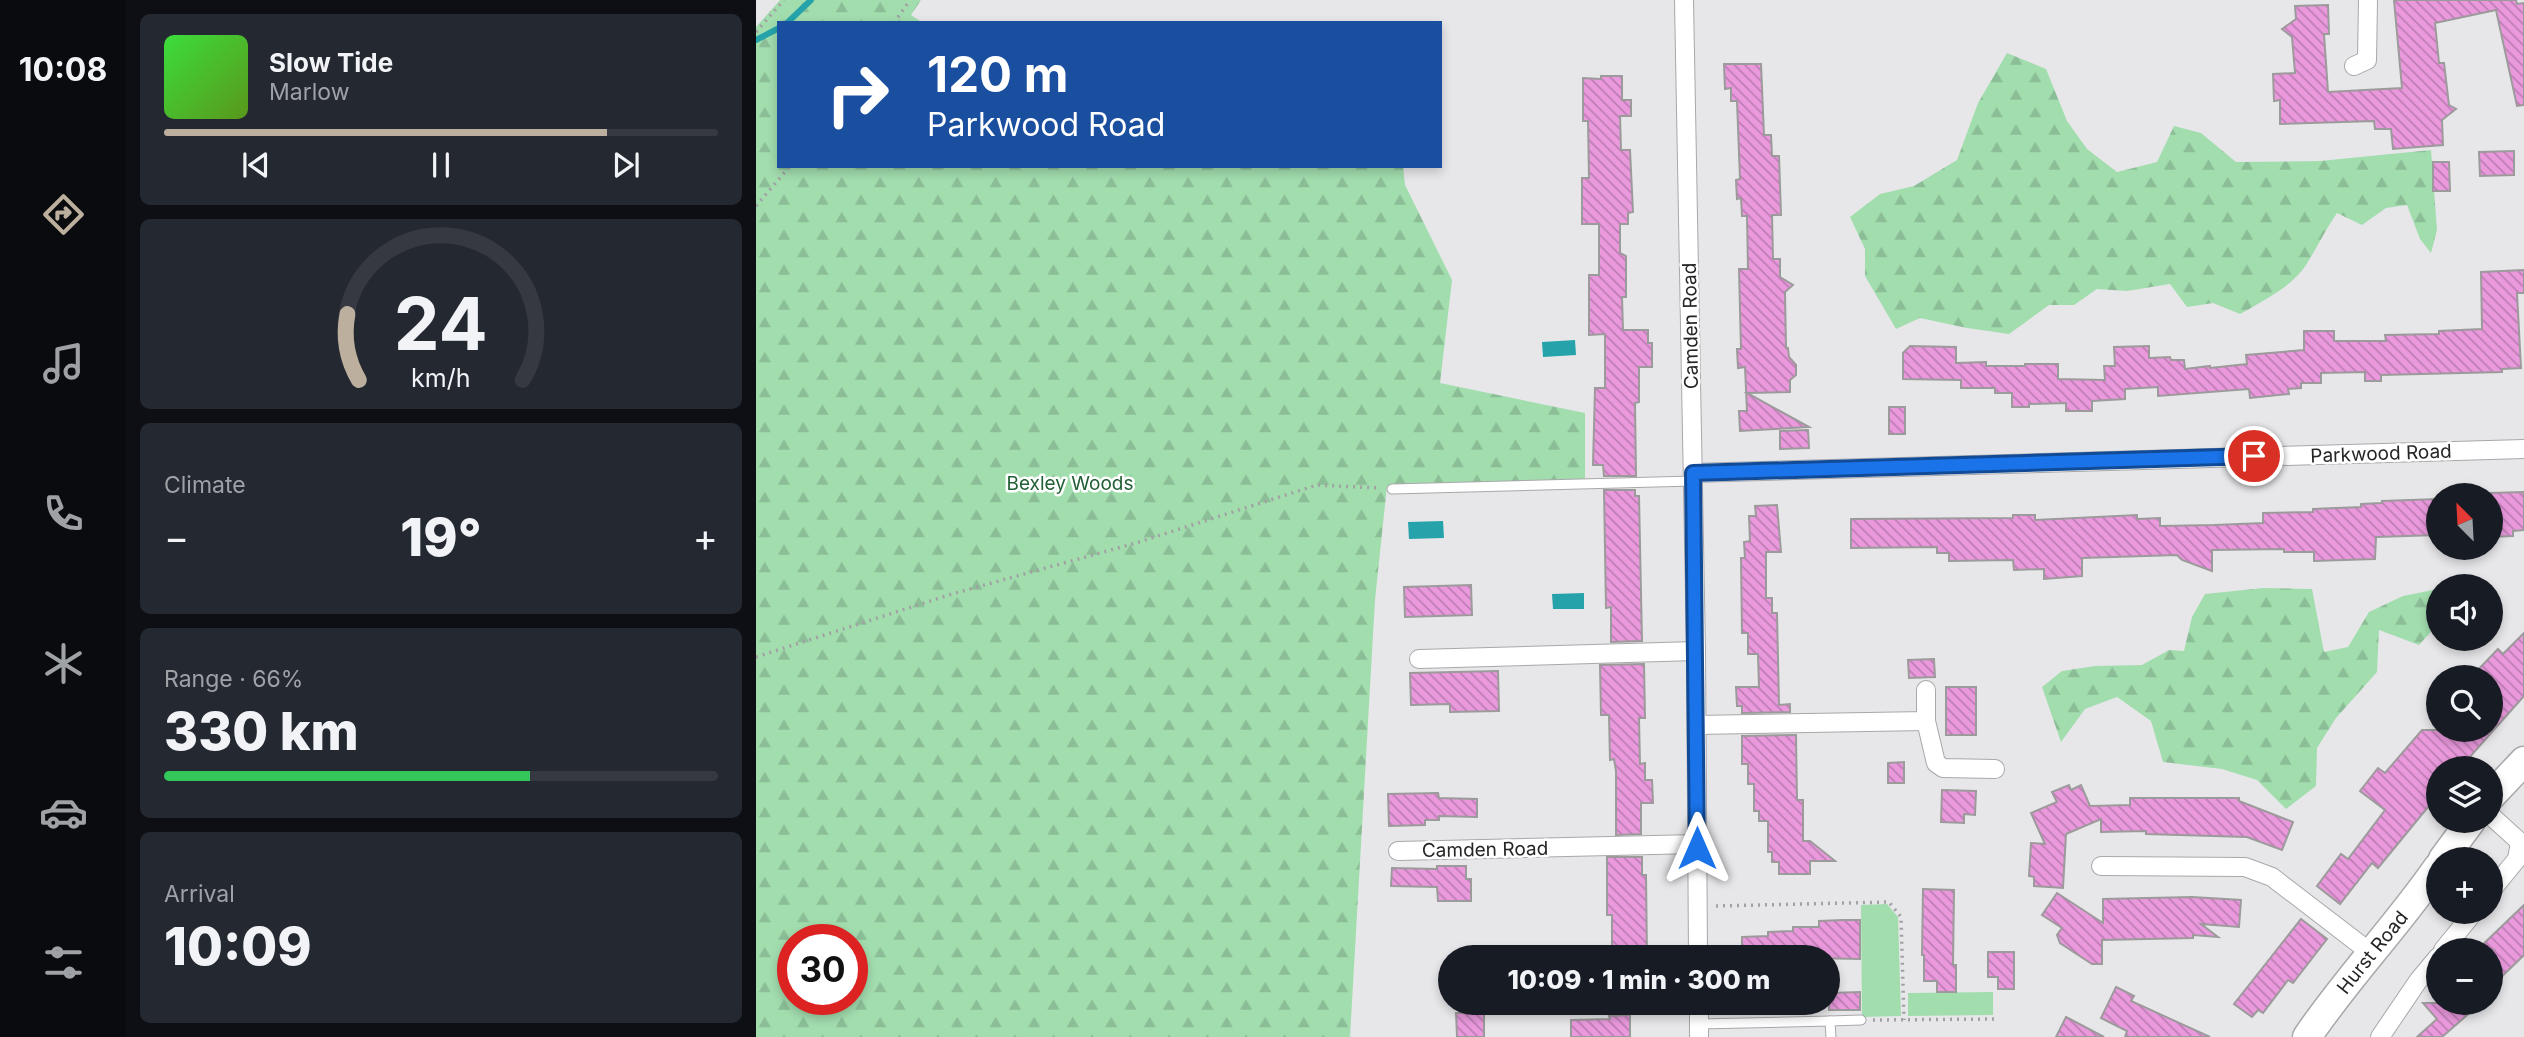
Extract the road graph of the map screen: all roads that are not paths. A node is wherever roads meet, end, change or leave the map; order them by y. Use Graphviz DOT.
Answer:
graph roads {
  1 [pos="1684,0"];
  2 [pos="2368,0"];
  3 [pos="2354,66"];
  4 [pos="2524,449"];
  5 [pos="1693,477"];
  6 [pos="1392,489"];
  7 [pos="1696,651"];
  8 [pos="1419,659"];
  9 [pos="1926,690"];
  10 [pos="1926,721"];
  11 [pos="1697,725"];
  12 [pos="2524,761"];
  13 [pos="1995,769"];
  14 [pos="2503,783"];
  15 [pos="2503,827"];
  16 [pos="1698,844"];
  17 [pos="1398,851"];
  18 [pos="2101,866"];
  19 [pos="2503,876"];
  20 [pos="2426,882"];
  21 [pos="2464,924"];
  22 [pos="2453,938"];
  23 [pos="1698,945"];
  24 [pos="2371,953"];
  25 [pos="2426,971"];
  26 [pos="1861,1020"];
  27 [pos="1830,1021"];
  28 [pos="1699,1031"];
  29 [pos="1831,1037"];
  30 [pos="2307,1037"];
  31 [pos="2381,1037"];
  1 -- 5 [label="street, Camden Road"];
  2 -- 3 [label="street"];
  4 -- 5 [label="street, Parkwood Road"];
  5 -- 6 [label="lane"];
  5 -- 7 [label="street, Camden Road"];
  7 -- 8 [label="street"];
  7 -- 11 [label="street, Camden Road"];
  9 -- 10 [label="street"];
  10 -- 11 [label="street"];
  10 -- 13 [label="street"];
  11 -- 16 [label="street, Camden Road"];
  12 -- 14 [label="main road"];
  15 -- 19 [label="street"];
  16 -- 17 [label="street, Camden Road"];
  16 -- 23 [label="street, Camden Road"];
  18 -- 24 [label="street"];
  20 -- 24 [label="main road, Hurst Road"];
  21 -- 22 [label="street"];
  24 -- 30 [label="main road, Hurst Road"];
  25 -- 31 [label="street"];
  26 -- 27 [label="lane"];
  27 -- 28 [label="lane"];
  27 -- 29 [label="lane"];
}
